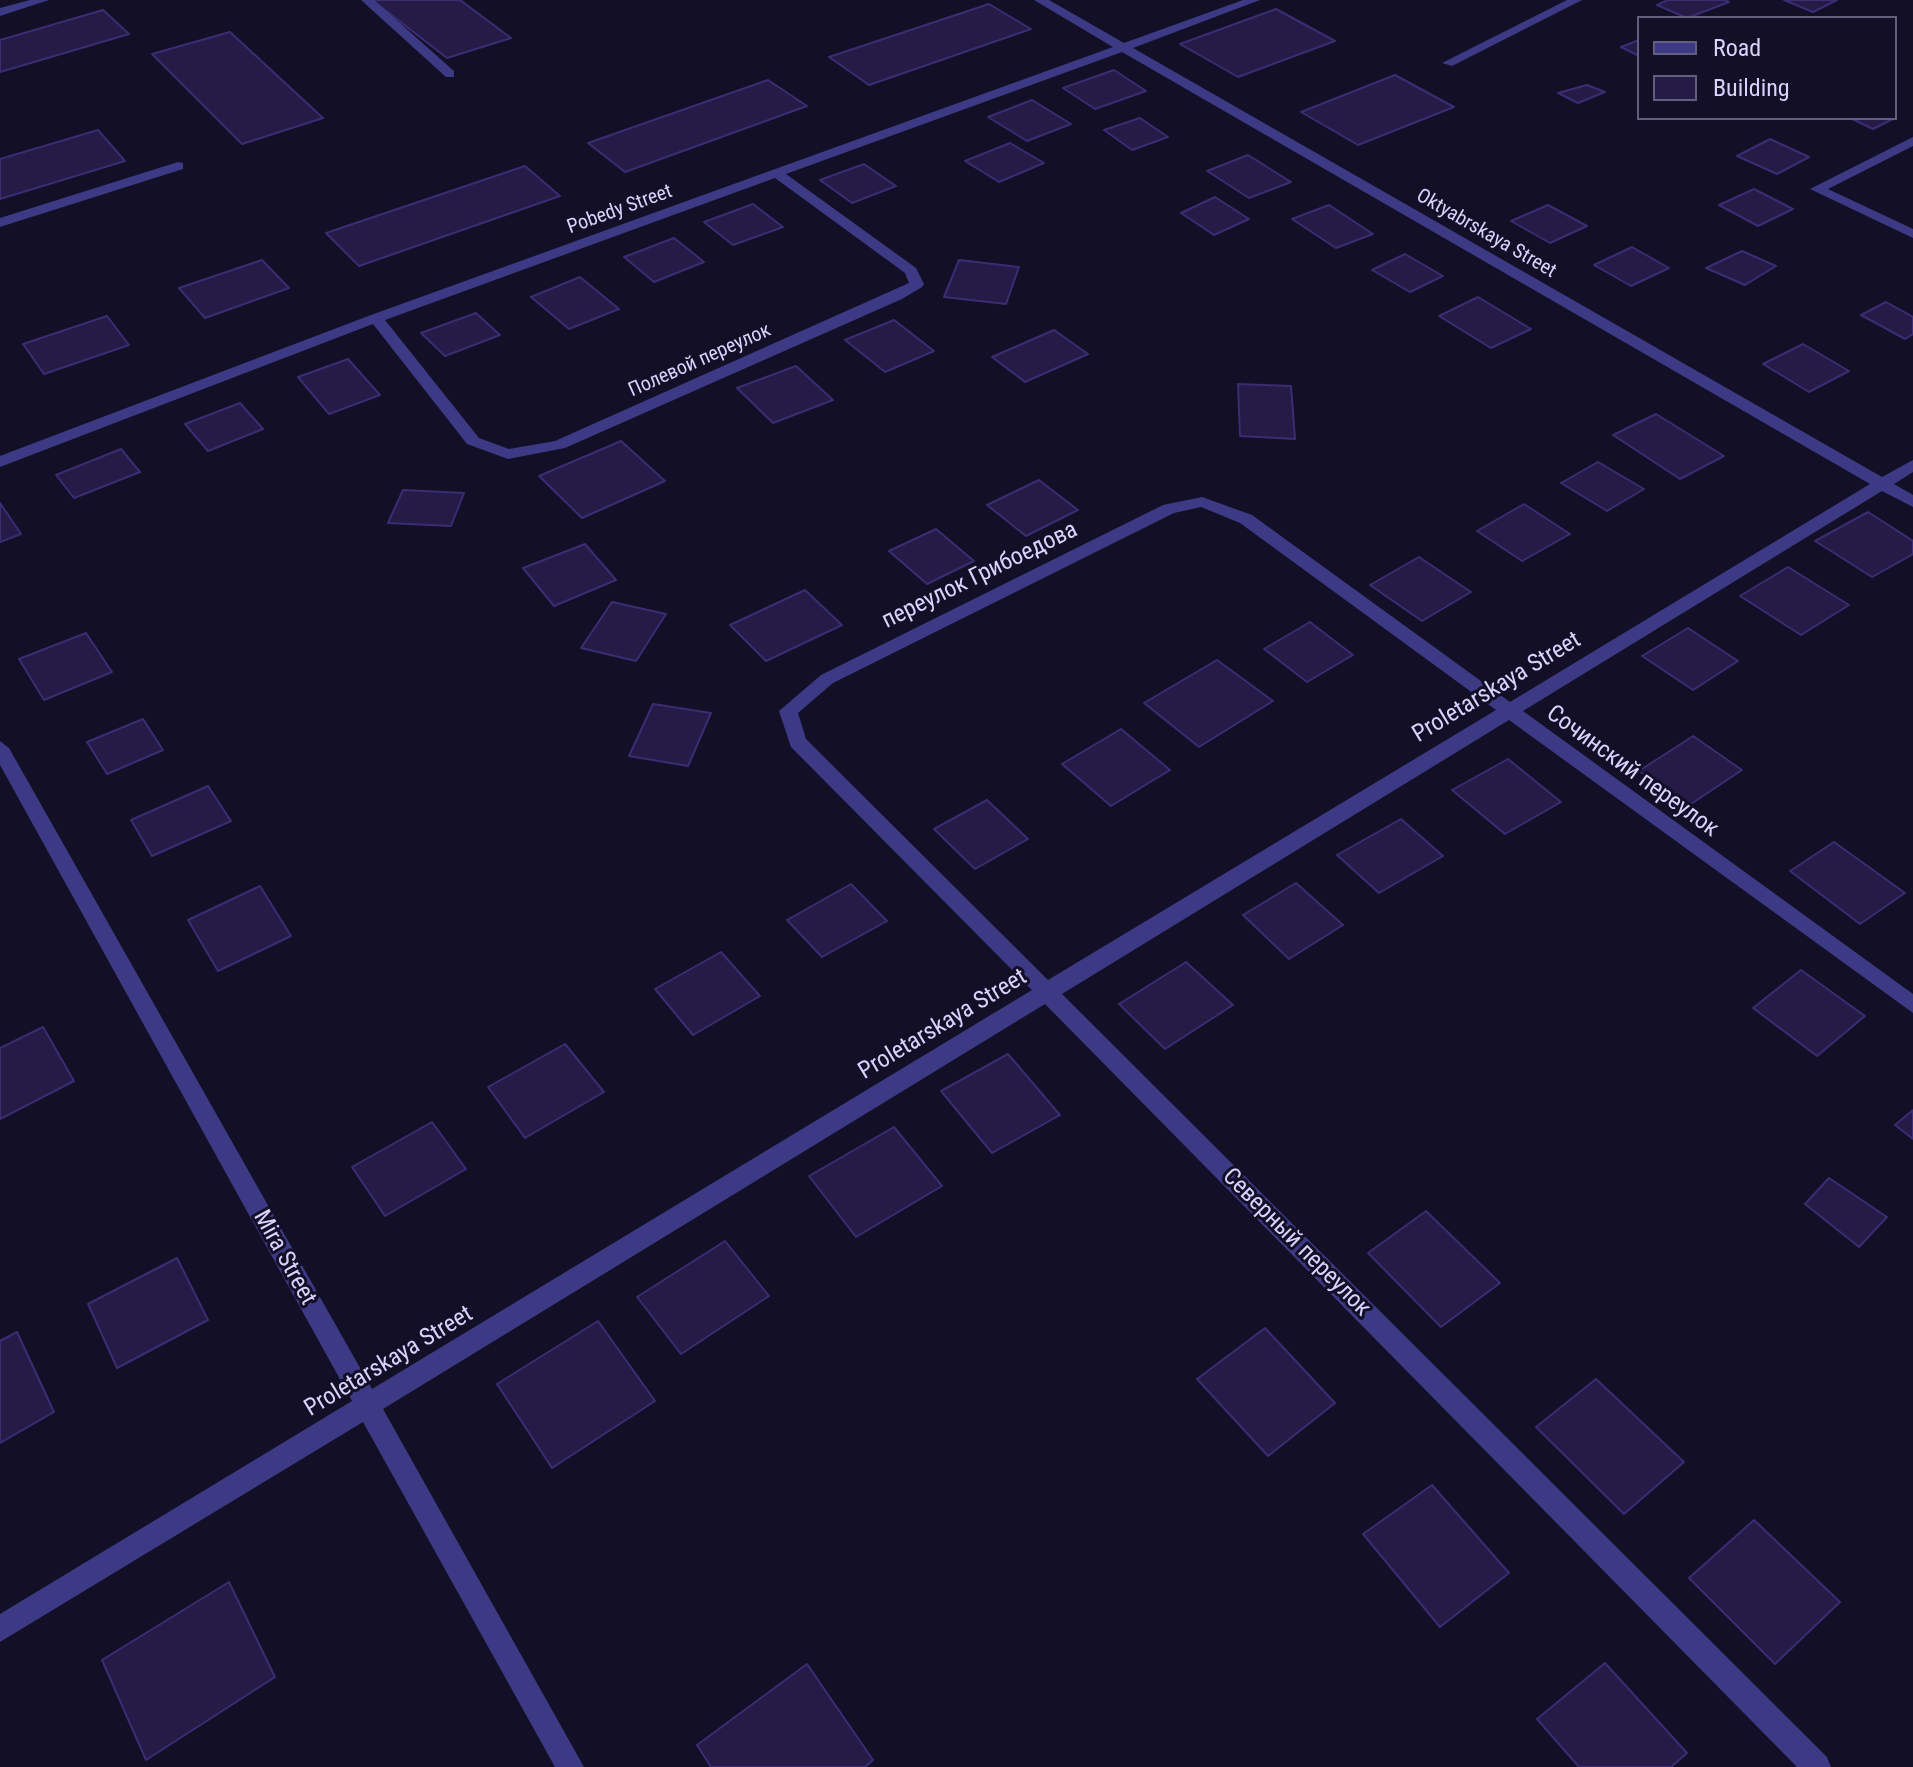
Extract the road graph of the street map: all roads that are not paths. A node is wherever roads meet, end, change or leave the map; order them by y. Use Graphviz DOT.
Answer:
graph roads {
  1 [pos="43,0"];
  2 [pos="367,0"];
  3 [pos="1040,0"];
  4 [pos="1254,0"];
  5 [pos="1576,0"];
  6 [pos="0,12"];
  7 [pos="1124,49"];
  8 [pos="1448,63"];
  9 [pos="450,74"];
  10 [pos="1913,141"];
  11 [pos="178,166"];
  12 [pos="778,174"];
  13 [pos="0,223"];
  14 [pos="1913,234"];
  15 [pos="376,318"];
  16 [pos="0,462"];
  17 [pos="1913,465"];
  18 [pos="1882,484"];
  19 [pos="1202,502"];
  20 [pos="1913,502"];
  21 [pos="788,711"];
  22 [pos="1508,712"];
  23 [pos="0,748"];
  24 [pos="1047,992"];
  25 [pos="1913,1005"];
  26 [pos="366,1406"];
  27 [pos="0,1629"];
  28 [pos="570,1767"];
  29 [pos="1817,1767"];
  1 -- 6 [label="street"];
  2 -- 9 [label="street"];
  3 -- 7 [label="street, Oktyabrskaya Street"];
  4 -- 7 [label="street, Pobedy Street"];
  5 -- 8 [label="street"];
  7 -- 12 [label="street, Pobedy Street"];
  7 -- 18 [label="street, Oktyabrskaya Street"];
  10 -- 14 [label="street"];
  11 -- 13 [label="street"];
  12 -- 15 [label="street, Pobedy Street"];
  12 -- 15 [label="street, Полевой переулок"];
  15 -- 16 [label="street, Pobedy Street"];
  17 -- 18 [label="street, Proletarskaya Street"];
  18 -- 20 [label="street, Oktyabrskaya Street"];
  18 -- 22 [label="street, Proletarskaya Street"];
  19 -- 21 [label="street, переулок Грибоедова"];
  19 -- 22 [label="street, Сочинский переулок"];
  21 -- 24 [label="street, Северный переулок"];
  22 -- 24 [label="street, Proletarskaya Street"];
  22 -- 25 [label="street, Сочинский переулок"];
  23 -- 26 [label="street, Mira Street"];
  24 -- 26 [label="street, Proletarskaya Street"];
  24 -- 29 [label="street, Северный переулок"];
  26 -- 27 [label="street, Proletarskaya Street"];
  26 -- 28 [label="street, Mira Street"];
}
